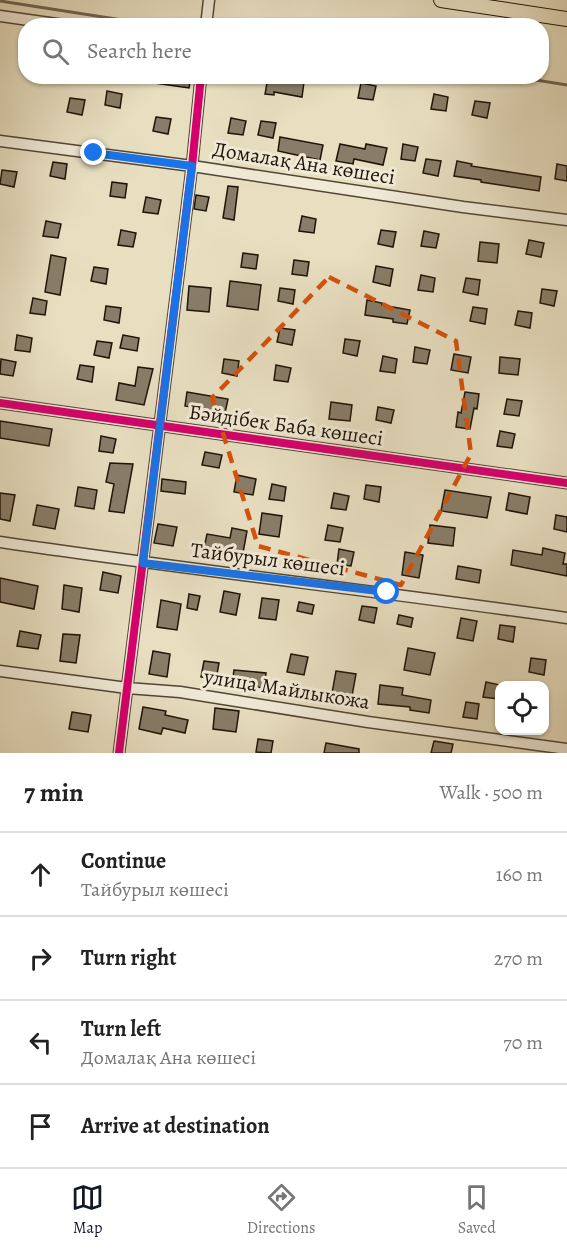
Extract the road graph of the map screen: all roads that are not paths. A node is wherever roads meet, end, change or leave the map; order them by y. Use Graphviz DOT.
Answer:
graph roads {
  1 [pos="441,0"];
  2 [pos="0,16"];
  3 [pos="18,19"];
  4 [pos="567,19"];
  5 [pos="200,84"];
  6 [pos="0,141"];
  7 [pos="192,166"];
  8 [pos="567,219"];
  9 [pos="0,403"];
  10 [pos="160,425"];
  11 [pos="567,483"];
  12 [pos="0,542"];
  13 [pos="143,563"];
  14 [pos="567,618"];
  15 [pos="0,671"];
  16 [pos="127,688"];
  17 [pos="567,749"];
  18 [pos="118,753"];
  1 -- 4 [label="main road"];
  2 -- 3 [label="street"];
  5 -- 7 [label="street"];
  6 -- 7 [label="street, Домалақ Ана көшесі"];
  7 -- 8 [label="street, Домалақ Ана көшесі"];
  7 -- 10 [label="street"];
  9 -- 10 [label="street, Бәйдібек Баба көшесі"];
  10 -- 11 [label="street, Бәйдібек Баба көшесі"];
  10 -- 13 [label="street"];
  12 -- 13 [label="street, Тайбурыл көшесі"];
  13 -- 14 [label="street, Тайбурыл көшесі"];
  13 -- 16 [label="street"];
  15 -- 16 [label="street, улица Майлыкожа"];
  16 -- 17 [label="street, улица Майлыкожа"];
  16 -- 18 [label="street"];
}
